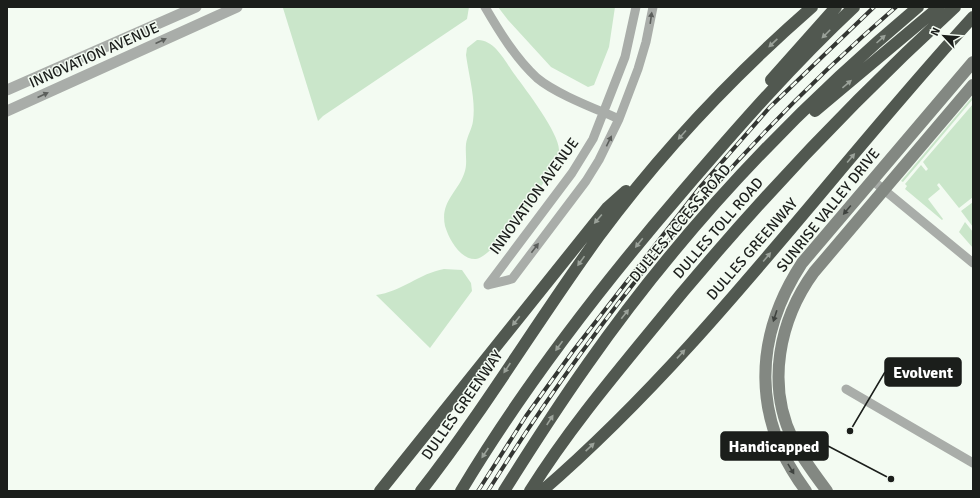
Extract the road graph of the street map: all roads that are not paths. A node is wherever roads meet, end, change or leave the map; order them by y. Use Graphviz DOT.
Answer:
graph roads {
  1 [pos="196,7"];
  2 [pos="237,7"];
  3 [pos="485,7"];
  4 [pos="636,7"];
  5 [pos="653,7"];
  6 [pos="812,7"];
  7 [pos="836,7"];
  8 [pos="854,7"];
  9 [pos="918,7"];
  10 [pos="939,7"];
  11 [pos="955,7"];
  12 [pos="973,17"];
  13 [pos="973,62"];
  14 [pos="973,85"];
  15 [pos="7,90"];
  16 [pos="7,111"];
  17 [pos="605,113"];
  18 [pos="619,119"];
  19 [pos="656,164"];
  20 [pos="743,174"];
  21 [pos="872,180"];
  22 [pos="884,190"];
  23 [pos="664,213"];
  24 [pos="973,263"];
  25 [pos="846,389"];
  26 [pos="592,406"];
  27 [pos="973,463"];
  28 [pos="380,491"];
  29 [pos="421,491"];
  30 [pos="461,491"];
  31 [pos="504,491"];
  32 [pos="530,491"];
  33 [pos="541,491"];
  34 [pos="806,491"];
  35 [pos="827,491"];
  1 -- 15 [label="street, INNOVATION AVENUE"];
  16 -- 2 [label="street, INNOVATION AVENUE, one-way"];
  3 -- 17 [label="street"];
  4 -- 17 [label="street, INNOVATION AVENUE"];
  18 -- 5 [label="street, INNOVATION AVENUE, one-way"];
  6 -- 19 [label="highway, one-way"];
  7 -- 23 [label="highway"];
  8 -- 23 [label="highway, DULLES ACCESS ROAD, one-way"];
  20 -- 9 [label="highway, DULLES ACCESS ROAD, one-way"];
  20 -- 10 [label="highway, one-way"];
  11 -- 26 [label="highway, DULLES TOLL ROAD"];
  33 -- 12 [label="highway, DULLES GREENWAY, one-way"];
  13 -- 21 [label="main road, SUNRISE VALLEY DRIVE"];
  14 -- 22 [label="main road, SUNRISE VALLEY DRIVE"];
  17 -- 18 [label="street"];
  17 -- 18 [label="street, INNOVATION AVENUE, one-way"];
  19 -- 28 [label="highway, one-way"];
  19 -- 29 [label="highway, DULLES GREENWAY, one-way"];
  31 -- 20 [label="highway, DULLES ACCESS ROAD, one-way"];
  21 -- 22 [label="street"];
  21 -- 34 [label="main road, SUNRISE VALLEY DRIVE, one-way"];
  22 -- 24 [label="street"];
  22 -- 35 [label="main road, SUNRISE VALLEY DRIVE"];
  23 -- 30 [label="highway, DULLES ACCESS ROAD, one-way"];
  25 -- 27 [label="street"];
  26 -- 32 [label="highway, DULLES TOLL ROAD"];
  26 -- 33 [label="highway"];
}
